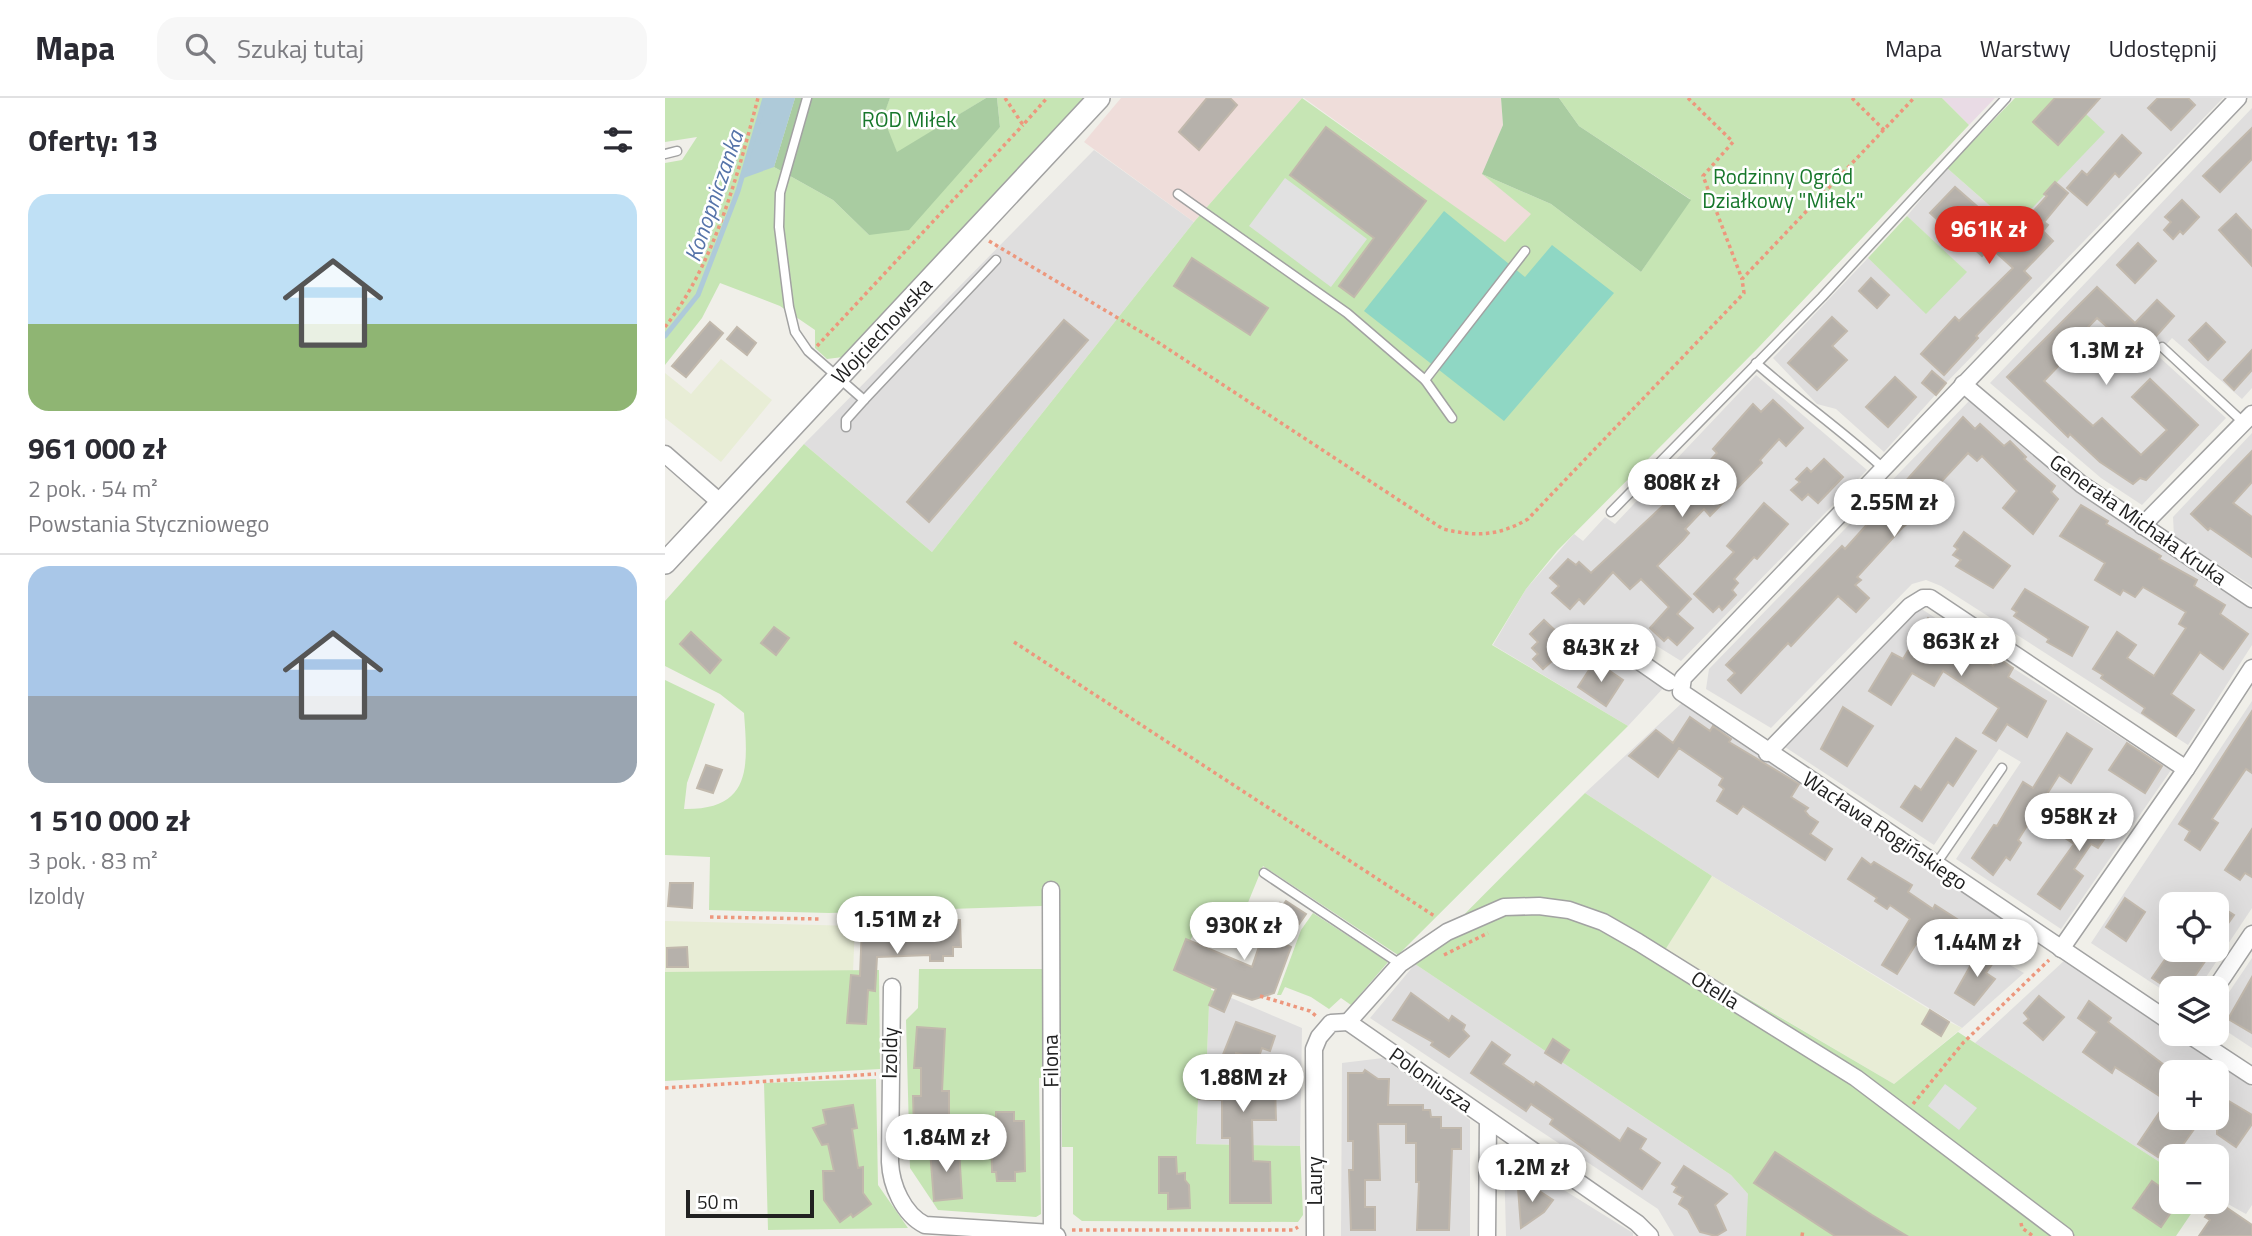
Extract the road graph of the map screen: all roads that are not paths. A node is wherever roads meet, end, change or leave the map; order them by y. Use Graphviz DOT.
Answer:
graph roads {
  1 [pos="807,98"];
  2 [pos="1099,98"];
  3 [pos="2005,98"];
  4 [pos="2238,98"];
  5 [pos="677,151"];
  6 [pos="665,154"];
  7 [pos="1178,194"];
  8 [pos="1525,251"];
  9 [pos="996,260"];
  10 [pos="2162,346"];
  11 [pos="1756,363"];
  12 [pos="838,378"];
  13 [pos="1425,380"];
  14 [pos="1963,384"];
  15 [pos="863,400"];
  16 [pos="1452,418"];
  17 [pos="2248,419"];
  18 [pos="846,427"];
  19 [pos="665,454"];
  20 [pos="1884,468"];
  21 [pos="721,503"];
  22 [pos="1611,512"];
  23 [pos="2142,526"];
  24 [pos="665,563"];
  25 [pos="2252,599"];
  26 [pos="1613,643"];
  27 [pos="2252,668"];
  28 [pos="1676,680"];
  29 [pos="1767,752"];
  30 [pos="2002,768"];
  31 [pos="2186,769"];
  32 [pos="1936,865"];
  33 [pos="1264,873"];
  34 [pos="1051,890"];
  35 [pos="2252,934"];
  36 [pos="2061,948"];
  37 [pos="1399,964"];
  38 [pos="2224,976"];
  39 [pos="892,987"];
  40 [pos="2159,1014"];
  41 [pos="1348,1022"];
  42 [pos="2206,1046"];
  43 [pos="2252,1076"];
  44 [pos="1487,1120"];
  45 [pos="1058,1231"];
  46 [pos="1315,1236"];
  47 [pos="1486,1236"];
  48 [pos="1650,1236"];
  49 [pos="2066,1236"];
  1 -- 12 [label="lane"];
  2 -- 12 [label="street, Wojciechowska"];
  3 -- 11 [label="lane"];
  4 -- 14 [label="street"];
  5 -- 6 [label="lane"];
  7 -- 13 [label="lane"];
  8 -- 13 [label="lane"];
  9 -- 15 [label="lane"];
  10 -- 17 [label="lane"];
  11 -- 20 [label="lane"];
  11 -- 22 [label="lane"];
  12 -- 15 [label="lane"];
  12 -- 21 [label="street, Wojciechowska"];
  13 -- 16 [label="lane"];
  14 -- 20 [label="street"];
  14 -- 23 [label="street, Generała Michała Kruka"];
  15 -- 18 [label="lane"];
  17 -- 23 [label="street"];
  19 -- 21 [label="street"];
  20 -- 28 [label="street"];
  21 -- 24 [label="street, Wojciechowska"];
  23 -- 25 [label="street, Generała Michała Kruka"];
  26 -- 28 [label="street"];
  27 -- 31 [label="street"];
  28 -- 29 [label="street, Wacława Rogińskiego"];
  29 -- 31 [label="street"];
  29 -- 32 [label="street, Wacława Rogińskiego"];
  30 -- 32 [label="lane"];
  31 -- 36 [label="street"];
  32 -- 36 [label="street, Wacława Rogińskiego"];
  33 -- 37 [label="lane"];
  34 -- 45 [label="street, Filona"];
  35 -- 38 [label="street"];
  36 -- 40 [label="street, Wacława Rogińskiego"];
  37 -- 41 [label="street, Otella"];
  37 -- 49 [label="street, Otella"];
  39 -- 45 [label="street, Izoldy"];
  41 -- 44 [label="street, Poloniusza"];
  41 -- 46 [label="street, Laury"];
  42 -- 43 [label="street"];
  44 -- 47 [label="street"];
  44 -- 48 [label="street, Poloniusza"];
}
